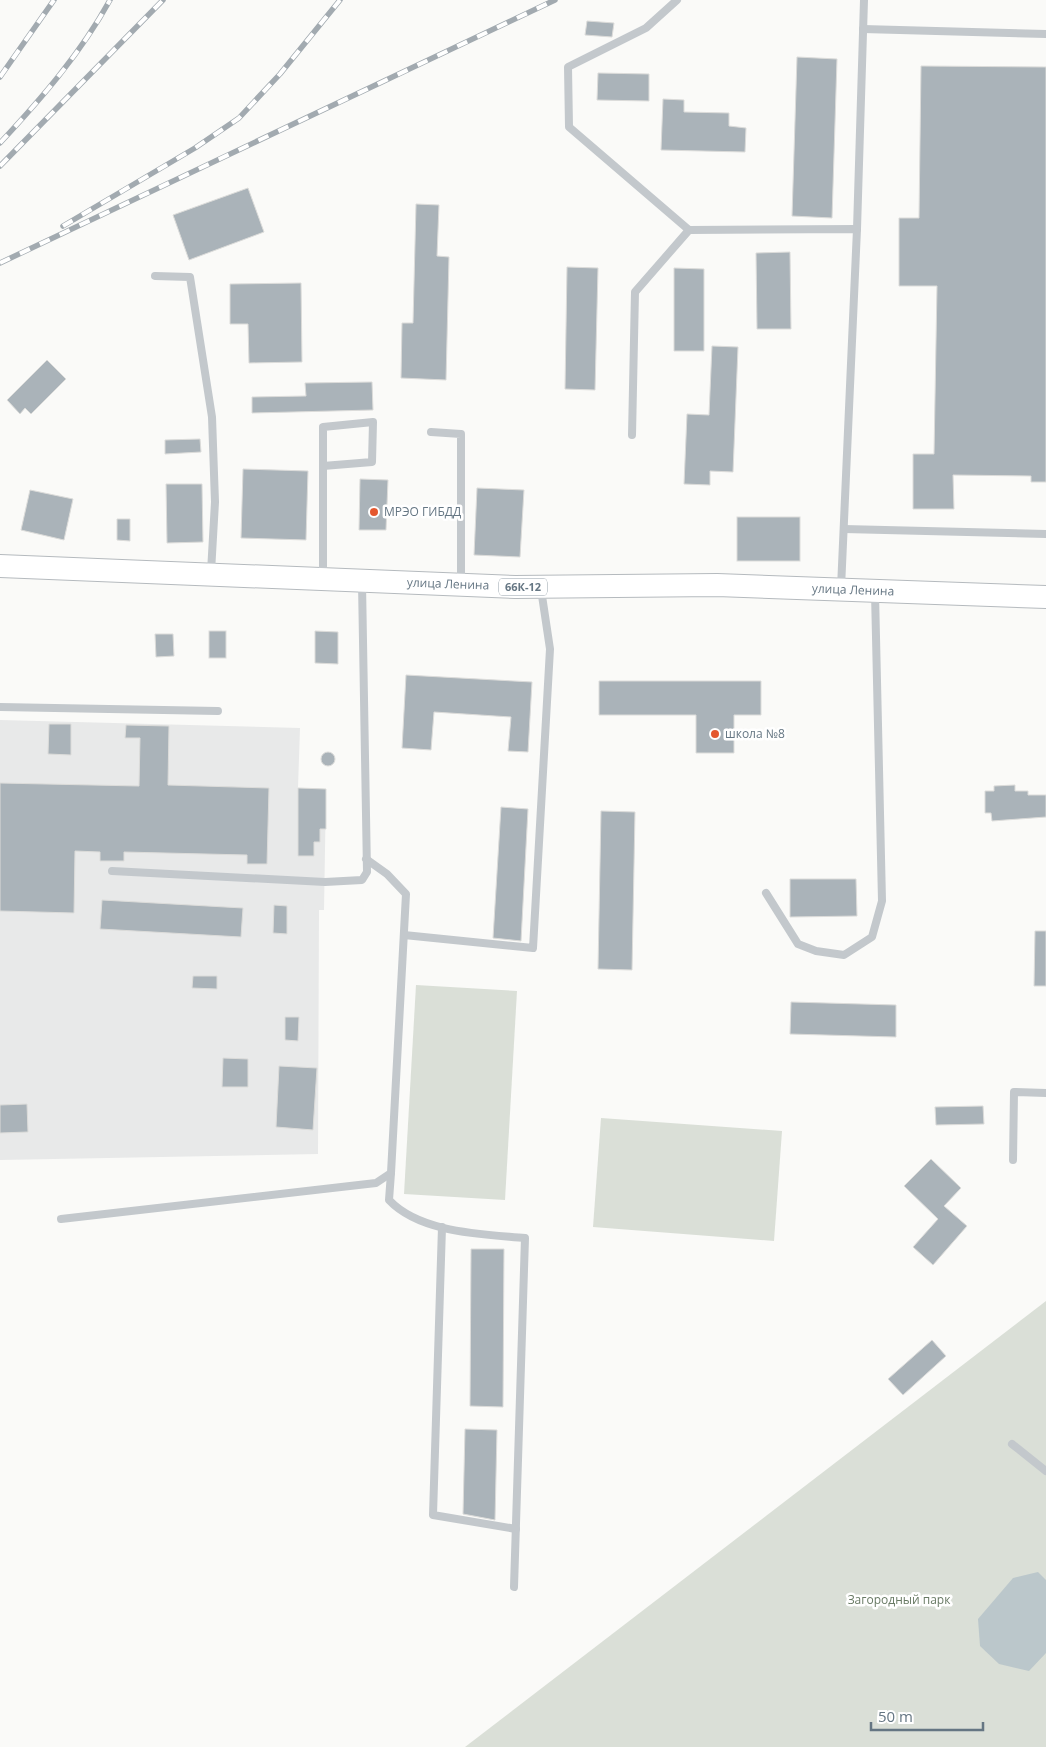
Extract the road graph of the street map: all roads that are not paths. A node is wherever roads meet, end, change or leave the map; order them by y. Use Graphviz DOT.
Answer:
graph roads {
  1 [pos="677,0"];
  2 [pos="864,0"];
  3 [pos="863,30"];
  4 [pos="1046,34"];
  5 [pos="857,229"];
  6 [pos="689,230"];
  7 [pos="155,276"];
  8 [pos="431,432"];
  9 [pos="632,435"];
  10 [pos="323,466"];
  11 [pos="844,529"];
  12 [pos="1046,534"];
  13 [pos="0,566"];
  14 [pos="211,576"];
  15 [pos="323,580"];
  16 [pos="362,581"];
  17 [pos="461,583"];
  18 [pos="541,587"];
  19 [pos="841,590"];
  20 [pos="875,591"];
  21 [pos="1046,597"];
  22 [pos="0,707"];
  23 [pos="218,712"];
  24 [pos="366,859"];
  25 [pos="112,871"];
  26 [pos="766,893"];
  27 [pos="404,935"];
  28 [pos="1046,1093"];
  29 [pos="1013,1160"];
  30 [pos="391,1173"];
  31 [pos="61,1218"];
  32 [pos="442,1227"];
  33 [pos="1012,1444"];
  34 [pos="1046,1471"];
  35 [pos="516,1529"];
  36 [pos="514,1587"];
  1 -- 6 [label="lane"];
  2 -- 3 [label="lane"];
  3 -- 4 [label="lane"];
  3 -- 5 [label="lane"];
  5 -- 6 [label="lane"];
  5 -- 11 [label="lane"];
  6 -- 9 [label="lane"];
  7 -- 14 [label="lane"];
  8 -- 17 [label="lane"];
  10 -- 10 [label="lane"];
  10 -- 15 [label="lane"];
  11 -- 12 [label="lane"];
  11 -- 19 [label="lane"];
  13 -- 14 [label="main road, улица Ленина / 66К-12"];
  14 -- 15 [label="main road, улица Ленина / 66К-12"];
  15 -- 16 [label="main road, улица Ленина / 66К-12"];
  16 -- 17 [label="main road, улица Ленина / 66К-12"];
  16 -- 24 [label="lane"];
  17 -- 18 [label="main road, улица Ленина / 66К-12"];
  18 -- 19 [label="main road, улица Ленина / 66К-12"];
  18 -- 27 [label="lane"];
  19 -- 20 [label="main road, улица Ленина / 66К-12"];
  20 -- 21 [label="main road, улица Ленина / 66К-12"];
  20 -- 26 [label="lane"];
  22 -- 23 [label="lane"];
  24 -- 25 [label="lane"];
  24 -- 27 [label="lane"];
  27 -- 30 [label="lane"];
  28 -- 29 [label="lane"];
  30 -- 31 [label="lane"];
  30 -- 32 [label="lane"];
  32 -- 35 [label="lane"];
  32 -- 35 [label="lane"];
  33 -- 34 [label="lane"];
  35 -- 36 [label="lane"];
}
